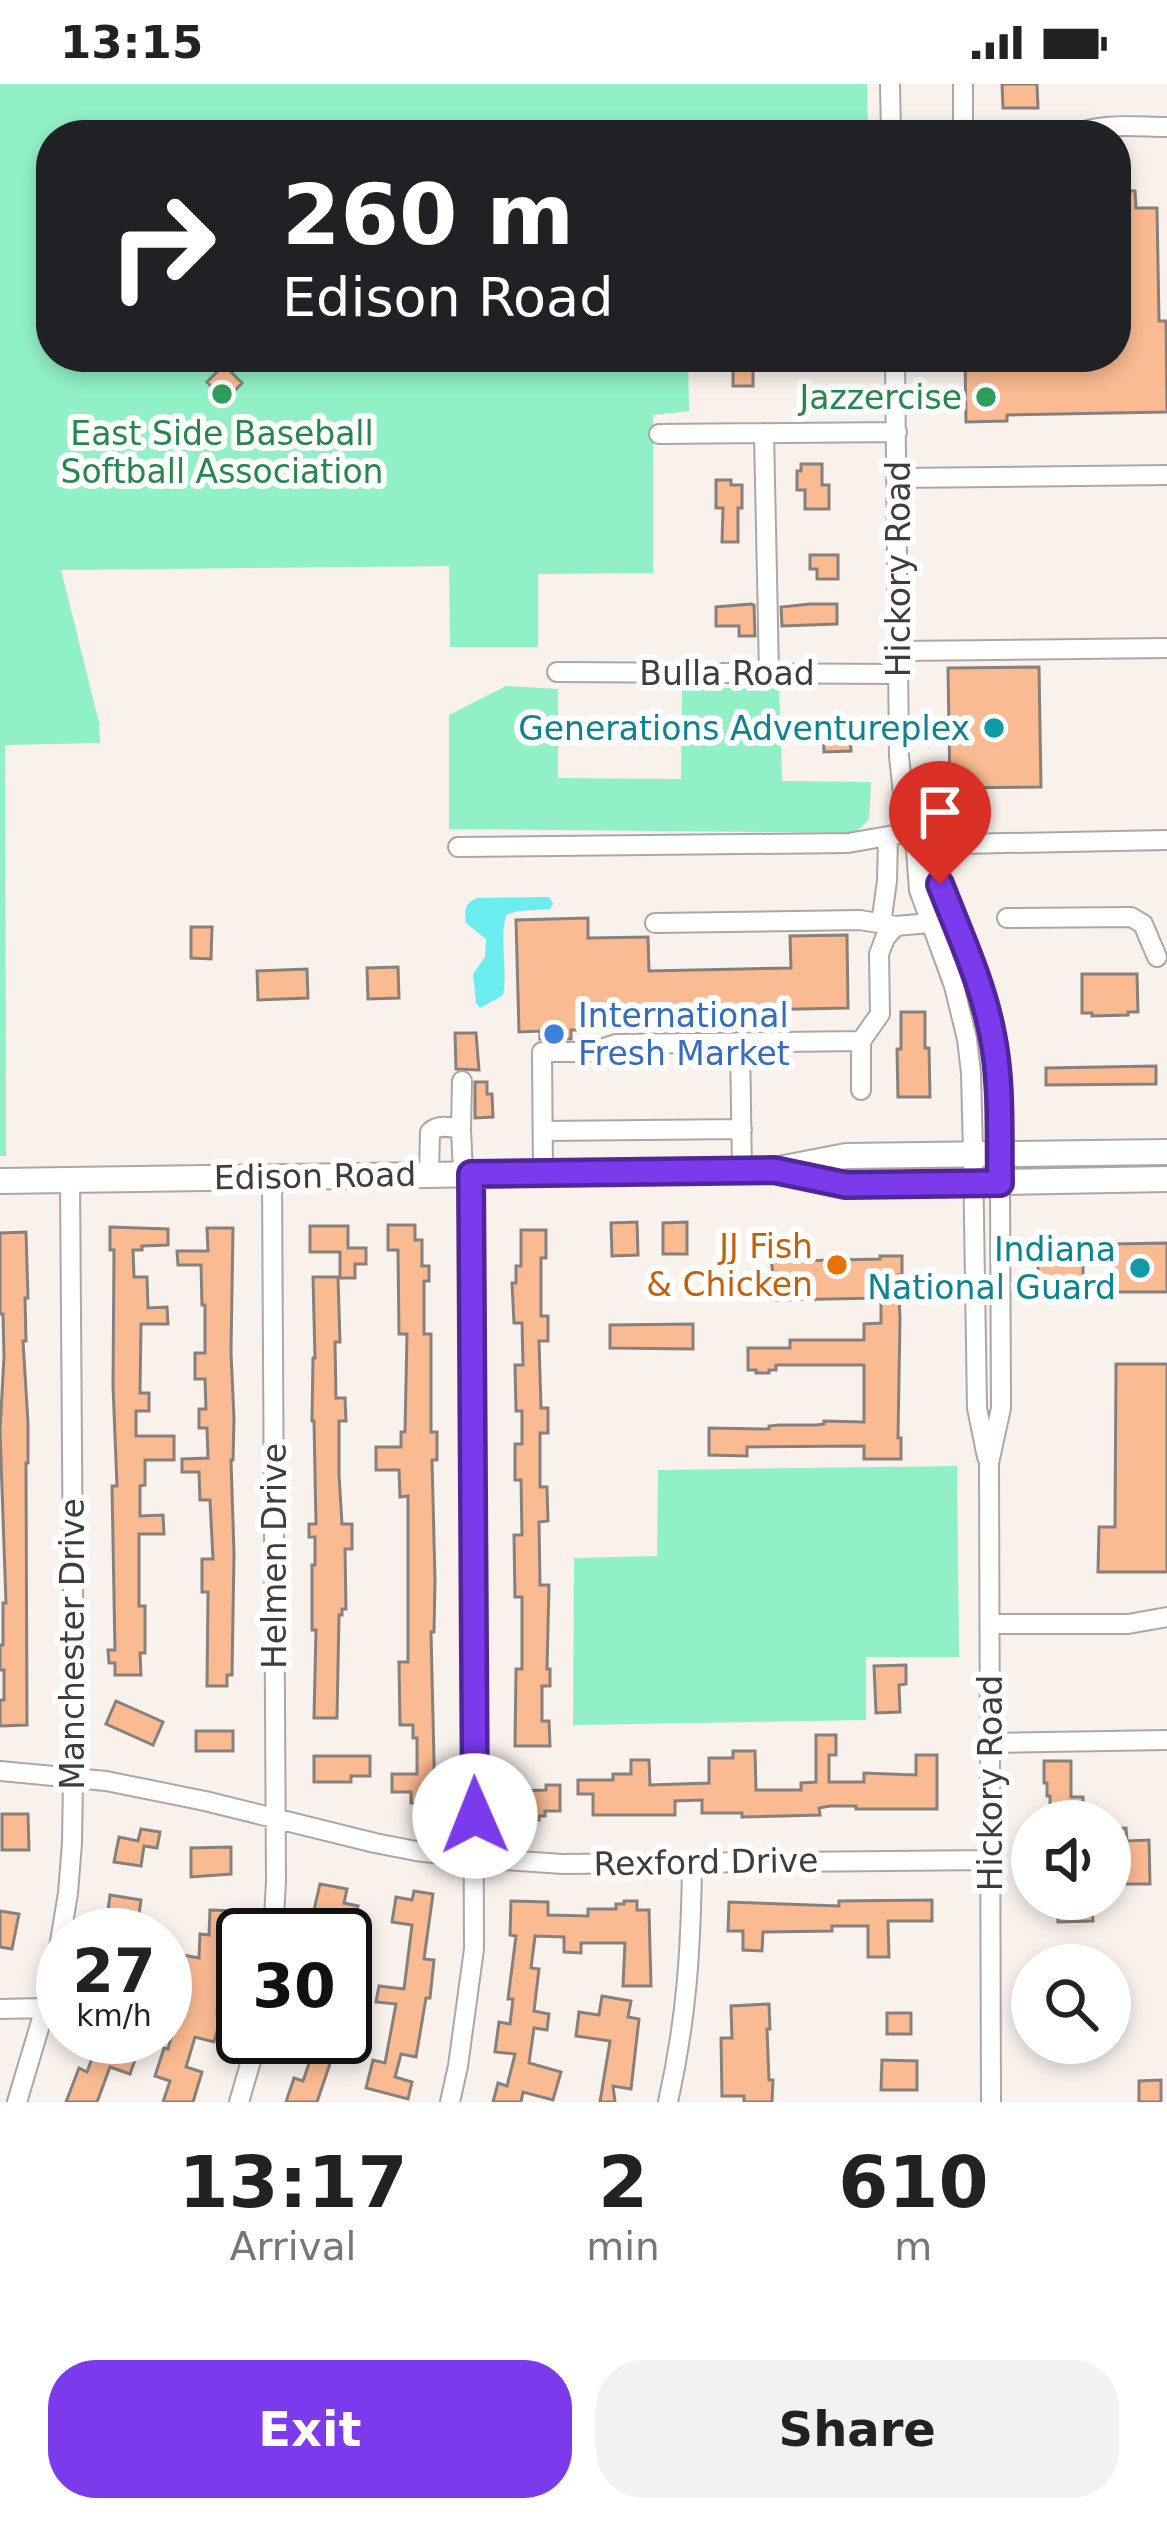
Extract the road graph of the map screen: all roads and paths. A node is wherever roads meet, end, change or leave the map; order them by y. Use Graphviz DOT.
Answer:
graph roads {
  1 [pos="890,84"];
  2 [pos="963,84"];
  3 [pos="891,120"];
  4 [pos="963,120"];
  5 [pos="1167,127"];
  6 [pos="1131,128"];
  7 [pos="896,372"];
  8 [pos="764,433"];
  9 [pos="897,433"];
  10 [pos="659,434"];
  11 [pos="1167,476"];
  12 [pos="898,478"];
  13 [pos="1167,648"];
  14 [pos="898,651"];
  15 [pos="557,672"];
  16 [pos="769,672"];
  17 [pos="898,674"];
  18 [pos="887,836"];
  19 [pos="1167,840"];
  20 [pos="914,842"];
  21 [pos="458,847"];
  22 [pos="1007,918"];
  23 [pos="929,922"];
  24 [pos="655,923"];
  25 [pos="889,925"];
  26 [pos="1157,957"];
  27 [pos="860,1041"];
  28 [pos="740,1042"];
  29 [pos="462,1081"];
  30 [pos="861,1090"];
  31 [pos="742,1129"];
  32 [pos="461,1130"];
  33 [pos="543,1131"];
  34 [pos="1167,1152"];
  35 [pos="1000,1153"];
  36 [pos="973,1154"];
  37 [pos="774,1170"];
  38 [pos="742,1171"];
  39 [pos="543,1173"];
  40 [pos="467,1174"];
  41 [pos="429,1175"];
  42 [pos="272,1177"];
  43 [pos="70,1179"];
  44 [pos="1167,1179"];
  45 [pos="0,1180"];
  46 [pos="1000,1183"];
  47 [pos="973,1184"];
  48 [pos="988,1463"];
  49 [pos="1167,1617"];
  50 [pos="990,1624"];
  51 [pos="1167,1740"];
  52 [pos="990,1743"];
  53 [pos="0,1772"];
  54 [pos="73,1776"];
  55 [pos="276,1819"];
  56 [pos="476,1858"];
  57 [pos="990,1860"];
  58 [pos="692,1862"];
  59 [pos="66,1908"];
  60 [pos="274,1908"];
  61 [pos="36,2008"];
  62 [pos="0,2009"];
  63 [pos="36,2037"];
  64 [pos="250,2064"];
  65 [pos="16,2102"];
  66 [pos="239,2102"];
  67 [pos="450,2102"];
  68 [pos="668,2102"];
  69 [pos="991,2102"];
  1 -- 3 [label="street"];
  2 -- 4 [label="street"];
  5 -- 6 [label="street"];
  7 -- 9 [label="street, Hickory Road"];
  8 -- 9 [label="street"];
  8 -- 10 [label="street"];
  8 -- 16 [label="street"];
  9 -- 12 [label="street, Hickory Road"];
  11 -- 12 [label="street"];
  12 -- 14 [label="street, Hickory Road"];
  13 -- 14 [label="street"];
  14 -- 17 [label="street, Hickory Road"];
  15 -- 16 [label="street, Bulla Road"];
  16 -- 17 [label="street, Bulla Road"];
  17 -- 20 [label="street, Hickory Road"];
  18 -- 20 [label="street"];
  18 -- 21 [label="street"];
  18 -- 25 [label="street"];
  19 -- 20 [label="street"];
  20 -- 23 [label="street, Hickory Road"];
  20 -- 35 [label="street, Hickory Road"];
  22 -- 26 [label="street"];
  23 -- 25 [label="street"];
  23 -- 36 [label="street, Hickory Road"];
  24 -- 25 [label="street"];
  25 -- 27 [label="street"];
  27 -- 28 [label="street"];
  27 -- 30 [label="street"];
  28 -- 31 [label="street"];
  28 -- 33 [label="street"];
  29 -- 32 [label="street"];
  31 -- 33 [label="street"];
  31 -- 38 [label="street"];
  32 -- 40 [label="street"];
  32 -- 41 [label="street"];
  33 -- 39 [label="street"];
  34 -- 35 [label="main road, Edison Road"];
  35 -- 36 [label="main road, Edison Road"];
  35 -- 46 [label="street, Hickory Road"];
  36 -- 37 [label="main road, Edison Road"];
  36 -- 47 [label="street, Hickory Road"];
  37 -- 38 [label="main road, Edison Road"];
  37 -- 47 [label="main road, Edison Road"];
  38 -- 39 [label="main road, Edison Road"];
  39 -- 40 [label="main road, Edison Road"];
  40 -- 41 [label="main road, Edison Road"];
  40 -- 56 [label="street"];
  41 -- 42 [label="main road, Edison Road"];
  42 -- 43 [label="main road, Edison Road"];
  42 -- 55 [label="street, Helmen Drive"];
  43 -- 45 [label="main road, Edison Road"];
  43 -- 54 [label="street, Manchester Drive"];
  44 -- 46 [label="main road, Edison Road"];
  46 -- 47 [label="main road, Edison Road"];
  46 -- 48 [label="street, Hickory Road"];
  47 -- 48 [label="street, Hickory Road"];
  48 -- 50 [label="street, Hickory Road"];
  49 -- 50 [label="street"];
  50 -- 52 [label="street, Hickory Road"];
  51 -- 52 [label="street"];
  52 -- 57 [label="street, Hickory Road"];
  53 -- 54 [label="street, Rexford Drive"];
  54 -- 55 [label="street, Rexford Drive"];
  54 -- 59 [label="street, Manchester Drive"];
  55 -- 56 [label="street, Rexford Drive"];
  55 -- 60 [label="street, Helmen Drive"];
  56 -- 58 [label="street, Rexford Drive"];
  56 -- 67 [label="street"];
  57 -- 58 [label="street, Rexford Drive"];
  57 -- 69 [label="street, Hickory Road"];
  58 -- 68 [label="street"];
  61 -- 62 [label="street"];
  63 -- 65 [label="street, Manchester Drive"];
  64 -- 66 [label="street"];
}
